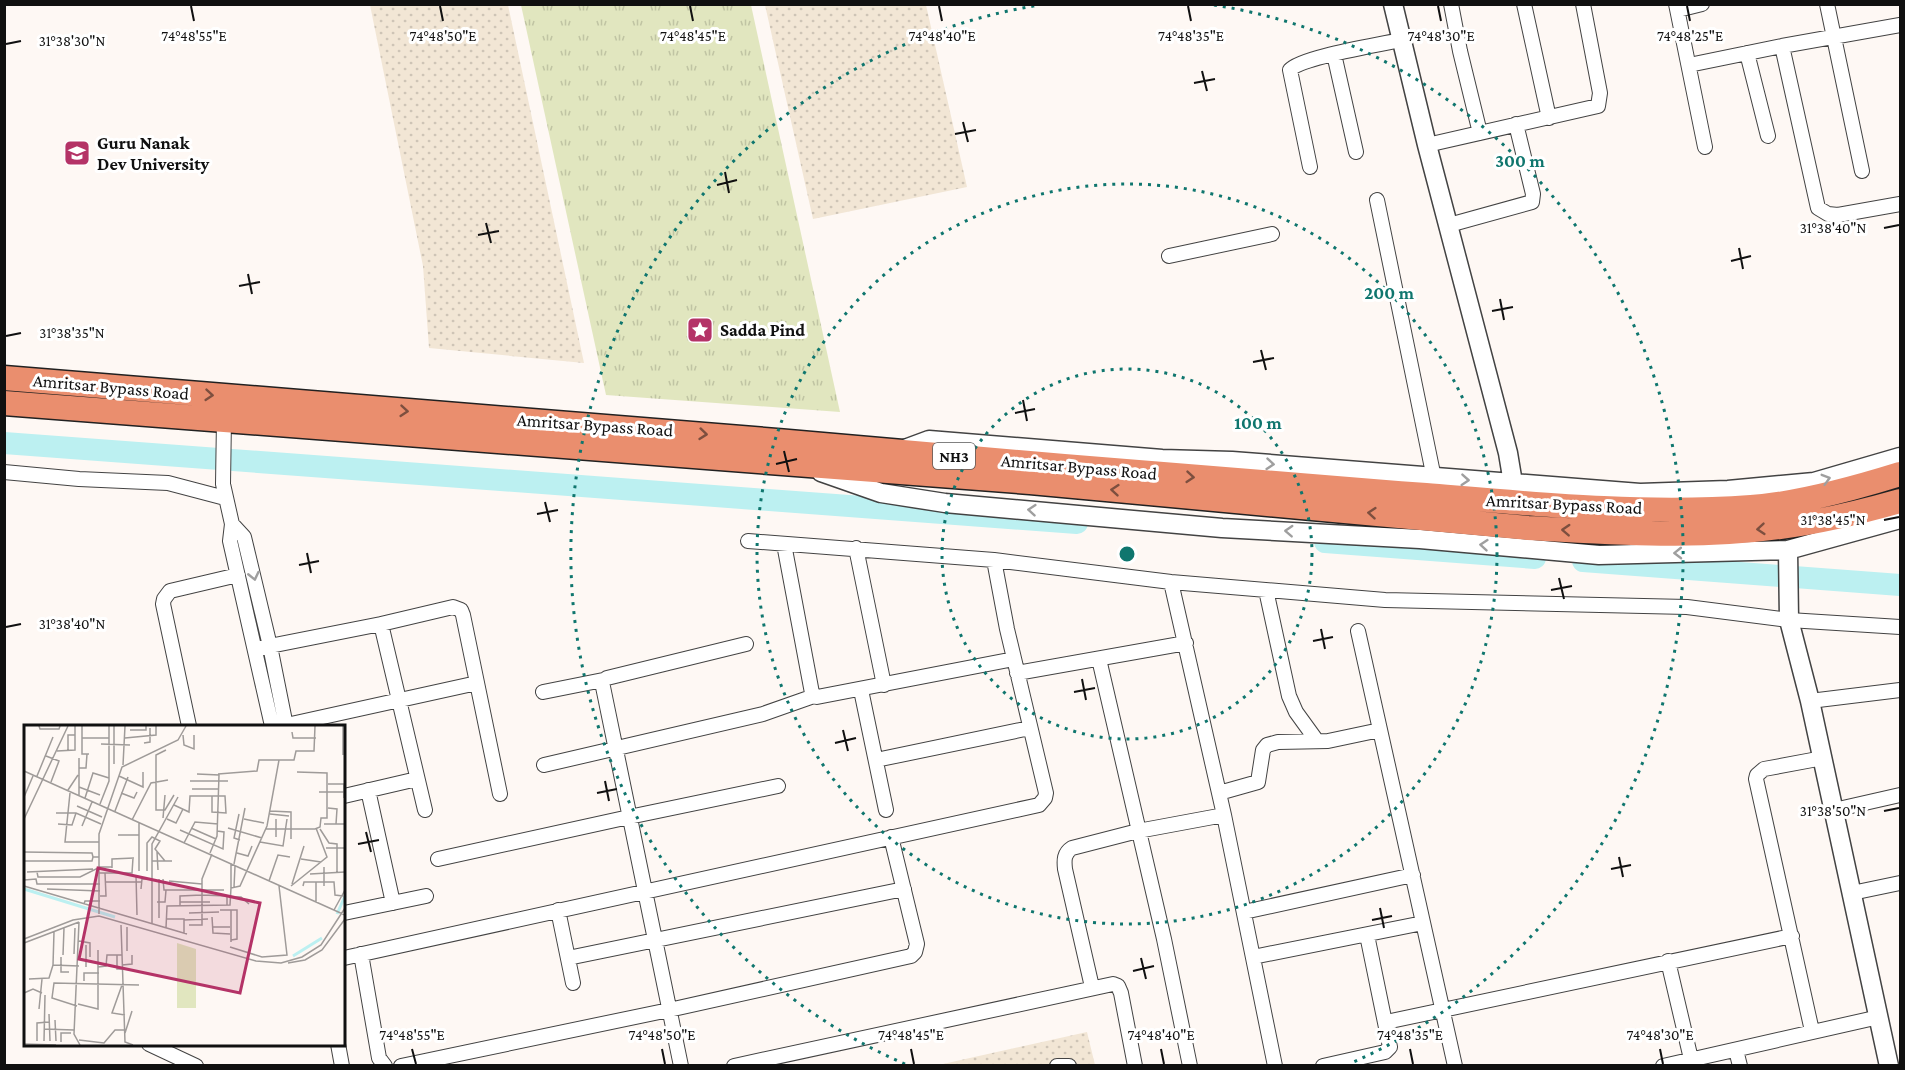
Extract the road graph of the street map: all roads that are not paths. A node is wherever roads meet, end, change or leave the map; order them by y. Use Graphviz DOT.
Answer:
graph roads {
  1 [pos="1393,4"];
  2 [pos="1451,4"];
  3 [pos="1524,4"];
  4 [pos="1583,4"];
  5 [pos="1702,4"];
  6 [pos="1827,4"];
  7 [pos="1677,7"];
  8 [pos="1900,25"];
  9 [pos="1834,37"];
  10 [pos="1400,40"];
  11 [pos="1782,46"];
  12 [pos="1747,53"];
  13 [pos="1334,54"];
  14 [pos="1689,66"];
  15 [pos="1550,118"];
  16 [pos="1516,124"];
  17 [pos="1480,133"];
  18 [pos="1768,136"];
  19 [pos="1427,145"];
  20 [pos="1705,147"];
  21 [pos="1356,152"];
  22 [pos="1310,167"];
  23 [pos="1862,171"];
  24 [pos="1377,200"];
  25 [pos="1900,204"];
  26 [pos="1449,225"];
  27 [pos="1272,234"];
  28 [pos="1169,256"];
  29 [pos="4,378"];
  30 [pos="4,403"];
  31 [pos="223,428"];
  32 [pos="900,451"];
  33 [pos="1900,457"];
  34 [pos="801,466"];
  35 [pos="4,472"];
  36 [pos="1900,474"];
  37 [pos="1434,478"];
  38 [pos="1513,483"];
  39 [pos="224,491"];
  40 [pos="1900,501"];
  41 [pos="1900,519"];
  42 [pos="232,524"];
  43 [pos="748,541"];
  44 [pos="784,544"];
  45 [pos="856,548"];
  46 [pos="1788,554"];
  47 [pos="994,560"];
  48 [pos="238,575"];
  49 [pos="1171,582"];
  50 [pos="1266,590"];
  51 [pos="1789,620"];
  52 [pos="381,624"];
  53 [pos="1900,627"];
  54 [pos="1358,631"];
  55 [pos="746,644"];
  56 [pos="1186,644"];
  57 [pos="270,646"];
  58 [pos="255,649"];
  59 [pos="1014,659"];
  60 [pos="1099,659"];
  61 [pos="1017,673"];
  62 [pos="603,680"];
  63 [pos="477,683"];
  64 [pos="884,685"];
  65 [pos="861,690"];
  66 [pos="1900,690"];
  67 [pos="543,692"];
  68 [pos="814,696"];
  69 [pos="399,701"];
  70 [pos="1810,701"];
  71 [pos="189,725"];
  72 [pos="272,725"];
  73 [pos="285,725"];
  74 [pos="290,725"];
  75 [pos="1030,728"];
  76 [pos="1380,730"];
  77 [pos="1317,741"];
  78 [pos="616,750"];
  79 [pos="1823,758"];
  80 [pos="876,760"];
  81 [pos="544,765"];
  82 [pos="417,779"];
  83 [pos="778,786"];
  84 [pos="368,790"];
  85 [pos="1219,793"];
  86 [pos="500,794"];
  87 [pos="1900,795"];
  88 [pos="345,796"];
  89 [pos="424,810"];
  90 [pos="886,810"];
  91 [pos="1834,810"];
  92 [pos="1224,815"];
  93 [pos="628,817"];
  94 [pos="1138,831"];
  95 [pos="891,837"];
  96 [pos="438,859"];
  97 [pos="1413,875"];
  98 [pos="1900,883"];
  99 [pos="903,889"];
  100 [pos="644,891"];
  101 [pos="1852,893"];
  102 [pos="426,896"];
  103 [pos="393,903"];
  104 [pos="558,910"];
  105 [pos="1244,912"];
  106 [pos="345,913"];
  107 [pos="1423,923"];
  108 [pos="1367,935"];
  109 [pos="1792,936"];
  110 [pos="655,942"];
  111 [pos="361,954"];
  112 [pos="1253,957"];
  113 [pos="345,958"];
  114 [pos="568,958"];
  115 [pos="1668,961"];
  116 [pos="573,983"];
  117 [pos="1092,987"];
  118 [pos="669,1010"];
  119 [pos="1444,1010"];
  120 [pos="1879,1017"];
  121 [pos="1386,1022"];
  122 [pos="1812,1031"];
  123 [pos="153,1046"];
  124 [pos="338,1046"];
  125 [pos="1736,1050"];
  126 [pos="1691,1059"];
  127 [pos="196,1065"];
  128 [pos="339,1065"];
  129 [pos="386,1065"];
  130 [pos="401,1065"];
  131 [pos="681,1065"];
  132 [pos="734,1065"];
  133 [pos="1057,1065"];
  134 [pos="1069,1065"];
  135 [pos="1135,1065"];
  136 [pos="1190,1065"];
  137 [pos="1275,1065"];
  138 [pos="1323,1065"];
  139 [pos="1455,1065"];
  140 [pos="1663,1065"];
  141 [pos="1740,1065"];
  142 [pos="1889,1065"];
  1 -- 10 [label="street"];
  2 -- 17 [label="street"];
  3 -- 15 [label="street"];
  4 -- 15 [label="street"];
  5 -- 7 [label="street"];
  6 -- 9 [label="street"];
  7 -- 14 [label="street"];
  8 -- 9 [label="street"];
  9 -- 11 [label="street"];
  9 -- 23 [label="street"];
  10 -- 13 [label="street"];
  10 -- 19 [label="street"];
  11 -- 12 [label="street"];
  11 -- 25 [label="street"];
  12 -- 14 [label="street"];
  12 -- 18 [label="street"];
  13 -- 21 [label="street"];
  13 -- 22 [label="street"];
  14 -- 20 [label="street"];
  15 -- 16 [label="street"];
  16 -- 17 [label="street"];
  16 -- 26 [label="street"];
  17 -- 19 [label="street"];
  19 -- 26 [label="street"];
  24 -- 37 [label="street"];
  26 -- 38 [label="street"];
  27 -- 28 [label="street"];
  29 -- 32 [label="highway, Amritsar Bypass Road / NH3, one-way"];
  30 -- 31 [label="highway, Amritsar Bypass Road / NH3"];
  31 -- 34 [label="highway, Amritsar Bypass Road / NH3"];
  31 -- 39 [label="street"];
  32 -- 36 [label="highway, Amritsar Bypass Road / NH3, one-way"];
  32 -- 37 [label="street, one-way"];
  38 -- 33 [label="street, one-way"];
  40 -- 34 [label="highway, Amritsar Bypass Road / NH3, one-way"];
  46 -- 34 [label="street, one-way"];
  35 -- 39 [label="street"];
  37 -- 38 [label="street, one-way"];
  39 -- 42 [label="street"];
  41 -- 46 [label="street"];
  42 -- 48 [label="street"];
  42 -- 57 [label="street, one-way"];
  43 -- 44 [label="street"];
  44 -- 45 [label="street"];
  44 -- 68 [label="street"];
  45 -- 47 [label="street"];
  45 -- 64 [label="street"];
  46 -- 51 [label="street"];
  47 -- 49 [label="street"];
  47 -- 59 [label="street"];
  48 -- 58 [label="street"];
  48 -- 71 [label="street"];
  49 -- 50 [label="street"];
  49 -- 56 [label="street"];
  50 -- 51 [label="street"];
  50 -- 77 [label="street"];
  51 -- 53 [label="street"];
  51 -- 70 [label="street"];
  52 -- 57 [label="street"];
  52 -- 63 [label="street"];
  52 -- 69 [label="street"];
  54 -- 76 [label="street"];
  55 -- 62 [label="street"];
  56 -- 60 [label="street"];
  56 -- 85 [label="street"];
  57 -- 58 [label="street"];
  57 -- 73 [label="street"];
  58 -- 72 [label="street"];
  59 -- 61 [label="street"];
  59 -- 64 [label="street"];
  60 -- 61 [label="street"];
  60 -- 94 [label="street"];
  61 -- 75 [label="street"];
  62 -- 67 [label="street"];
  62 -- 78 [label="street"];
  63 -- 69 [label="street"];
  63 -- 86 [label="street"];
  64 -- 65 [label="street"];
  65 -- 68 [label="street"];
  65 -- 80 [label="street"];
  66 -- 70 [label="street"];
  68 -- 78 [label="street"];
  69 -- 74 [label="street"];
  69 -- 82 [label="street"];
  70 -- 79 [label="street"];
  75 -- 80 [label="street"];
  75 -- 95 [label="street"];
  76 -- 77 [label="street"];
  76 -- 97 [label="street"];
  77 -- 85 [label="street"];
  78 -- 81 [label="street"];
  78 -- 93 [label="street"];
  79 -- 91 [label="street"];
  79 -- 109 [label="street"];
  80 -- 90 [label="street"];
  82 -- 84 [label="street"];
  82 -- 89 [label="street"];
  83 -- 93 [label="street"];
  84 -- 88 [label="street"];
  84 -- 103 [label="street"];
  85 -- 92 [label="street"];
  87 -- 91 [label="street"];
  91 -- 101 [label="street"];
  92 -- 94 [label="street"];
  92 -- 105 [label="street"];
  93 -- 96 [label="street"];
  93 -- 100 [label="street"];
  94 -- 117 [label="street"];
  94 -- 136 [label="street"];
  95 -- 99 [label="street"];
  95 -- 100 [label="street"];
  97 -- 105 [label="street"];
  97 -- 107 [label="street"];
  98 -- 101 [label="street"];
  99 -- 110 [label="street"];
  99 -- 118 [label="street"];
  100 -- 104 [label="street"];
  100 -- 110 [label="street"];
  101 -- 120 [label="street"];
  102 -- 103 [label="street"];
  103 -- 106 [label="street"];
  104 -- 111 [label="street"];
  104 -- 114 [label="street"];
  105 -- 112 [label="street"];
  107 -- 108 [label="street"];
  107 -- 119 [label="street"];
  108 -- 112 [label="street"];
  108 -- 121 [label="street"];
  109 -- 115 [label="street"];
  109 -- 122 [label="street"];
  110 -- 114 [label="street"];
  110 -- 118 [label="street"];
  111 -- 113 [label="street"];
  111 -- 129 [label="street"];
  112 -- 137 [label="street"];
  114 -- 116 [label="street"];
  115 -- 119 [label="street"];
  115 -- 126 [label="street"];
  117 -- 132 [label="street"];
  117 -- 135 [label="street"];
  118 -- 130 [label="street"];
  118 -- 131 [label="street"];
  119 -- 121 [label="street"];
  119 -- 139 [label="street"];
  120 -- 122 [label="street"];
  120 -- 142 [label="street"];
  121 -- 138 [label="street"];
  122 -- 125 [label="street"];
  123 -- 127 [label="street"];
  124 -- 128 [label="street"];
  125 -- 126 [label="street"];
  125 -- 141 [label="street"];
  126 -- 140 [label="street"];
  133 -- 134 [label="street"];
}
